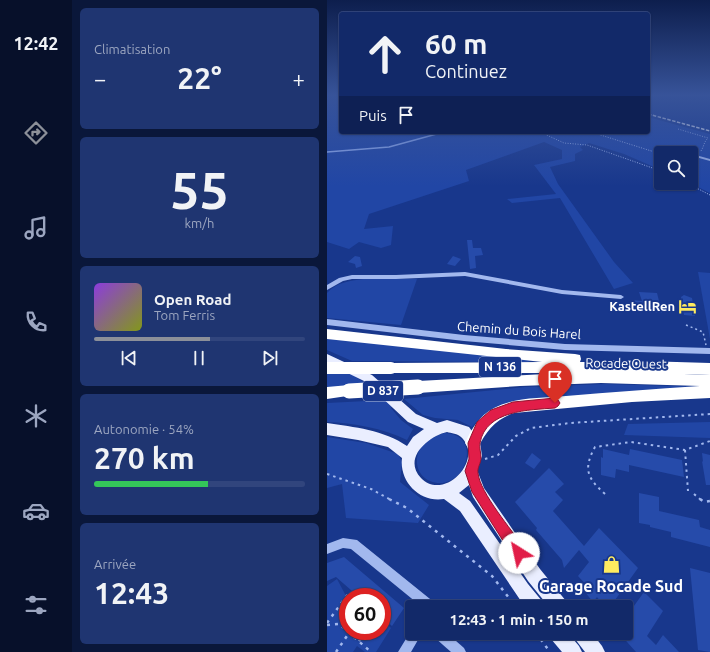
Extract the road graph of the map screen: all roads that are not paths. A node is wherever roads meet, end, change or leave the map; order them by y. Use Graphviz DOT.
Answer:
graph roads {
  1 [pos="698,156"];
  2 [pos="710,160"];
  3 [pos="327,288"];
  4 [pos="621,297"];
  5 [pos="327,322"];
  6 [pos="327,334"];
  7 [pos="708,351"];
  8 [pos="327,358"];
  9 [pos="609,365"];
  10 [pos="327,368"];
  11 [pos="710,369"];
  12 [pos="710,381"];
  13 [pos="710,392"];
  14 [pos="327,393"];
  15 [pos="436,428"];
  16 [pos="327,429"];
  17 [pos="473,443"];
  18 [pos="409,456"];
  19 [pos="473,465"];
  20 [pos="445,491"];
  21 [pos="327,549"];
  22 [pos="422,600"];
  23 [pos="530,600"];
  24 [pos="554,600"];
  25 [pos="412,640"];
  26 [pos="446,640"];
  27 [pos="563,640"];
  28 [pos="587,640"];
  29 [pos="404,652"];
  30 [pos="460,652"];
  31 [pos="573,652"];
  32 [pos="596,652"];
  1 -- 2 [label="street"];
  3 -- 4 [label="street"];
  5 -- 7 [label="street, Chemin du Bois Harel"];
  6 -- 9 [label="highway"];
  8 -- 15 [label="main road, D 837"];
  9 -- 10 [label="highway, Rocade Ouest / N 136, bridge"];
  9 -- 11 [label="highway, Rocade Ouest / N 136"];
  12 -- 14 [label="highway, Rocade Ouest / N 136, bridge"];
  13 -- 17 [label="highway"];
  15 -- 17 [label="main road"];
  15 -- 18 [label="main road"];
  16 -- 18 [label="main road"];
  17 -- 19 [label="main road"];
  18 -- 20 [label="main road"];
  19 -- 20 [label="main road"];
  19 -- 24 [label="main road"];
  20 -- 23 [label="main road"];
  21 -- 22 [label="street"];
  25 -- 29 [label="street"];
  26 -- 30 [label="street"];
  27 -- 31 [label="main road"];
  28 -- 32 [label="main road"];
}
